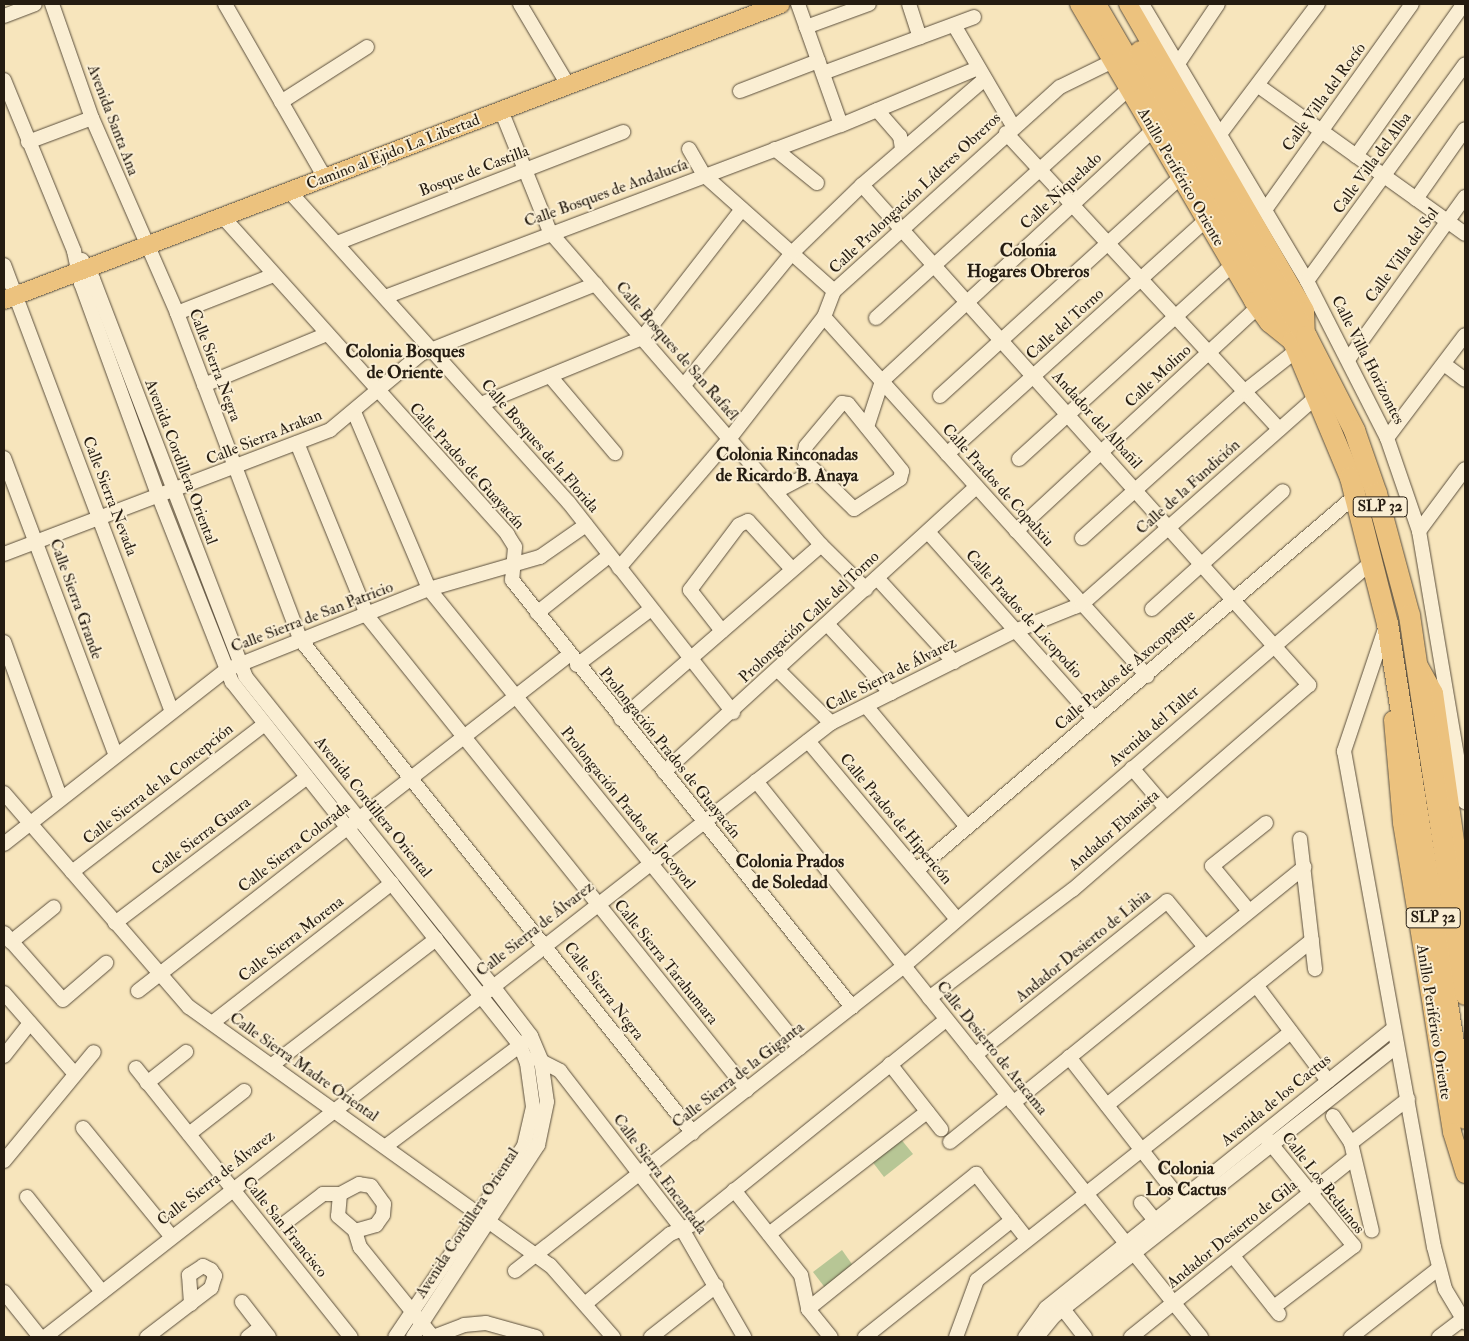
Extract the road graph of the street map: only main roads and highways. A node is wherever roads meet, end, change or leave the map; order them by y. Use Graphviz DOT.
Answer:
graph roads {
  1 [pos="781,4"];
  2 [pos="1079,4"];
  3 [pos="1096,4"];
  4 [pos="1112,4"];
  5 [pos="1128,4"];
  6 [pos="10,298"];
  7 [pos="1295,334"];
  8 [pos="1392,660"];
  9 [pos="1417,662"];
  10 [pos="1458,773"];
  11 [pos="1449,889"];
  12 [pos="1465,913"];
  13 [pos="1465,994"];
  14 [pos="1465,1118"];
  15 [pos="1465,1174"];
  1 -- 6 [label="main road, Camino al Ejido La Libertad"];
  2 -- 7 [label="main road, Anillo Periférico Oriente"];
  3 -- 7 [label="highway, Anillo Periférico Oriente / SLP 32"];
  4 -- 7 [label="highway, Anillo Periférico Oriente / SLP 32"];
  5 -- 7 [label="main road, Anillo Periférico Oriente"];
  7 -- 8 [label="highway, Anillo Periférico Oriente / SLP 32"];
  7 -- 9 [label="highway, Anillo Periférico Oriente / SLP 32"];
  8 -- 14 [label="highway, Anillo Periférico Oriente / SLP 32"];
  8 -- 15 [label="main road, Anillo Periférico Oriente"];
  9 -- 10 [label="main road, Anillo Periférico Oriente"];
  9 -- 11 [label="highway, Anillo Periférico Oriente / SLP 32"];
  10 -- 12 [label="main road, Anillo Periférico Oriente"];
  11 -- 12 [label="highway"];
  11 -- 13 [label="highway, Anillo Periférico Oriente / SLP 32"];
}
